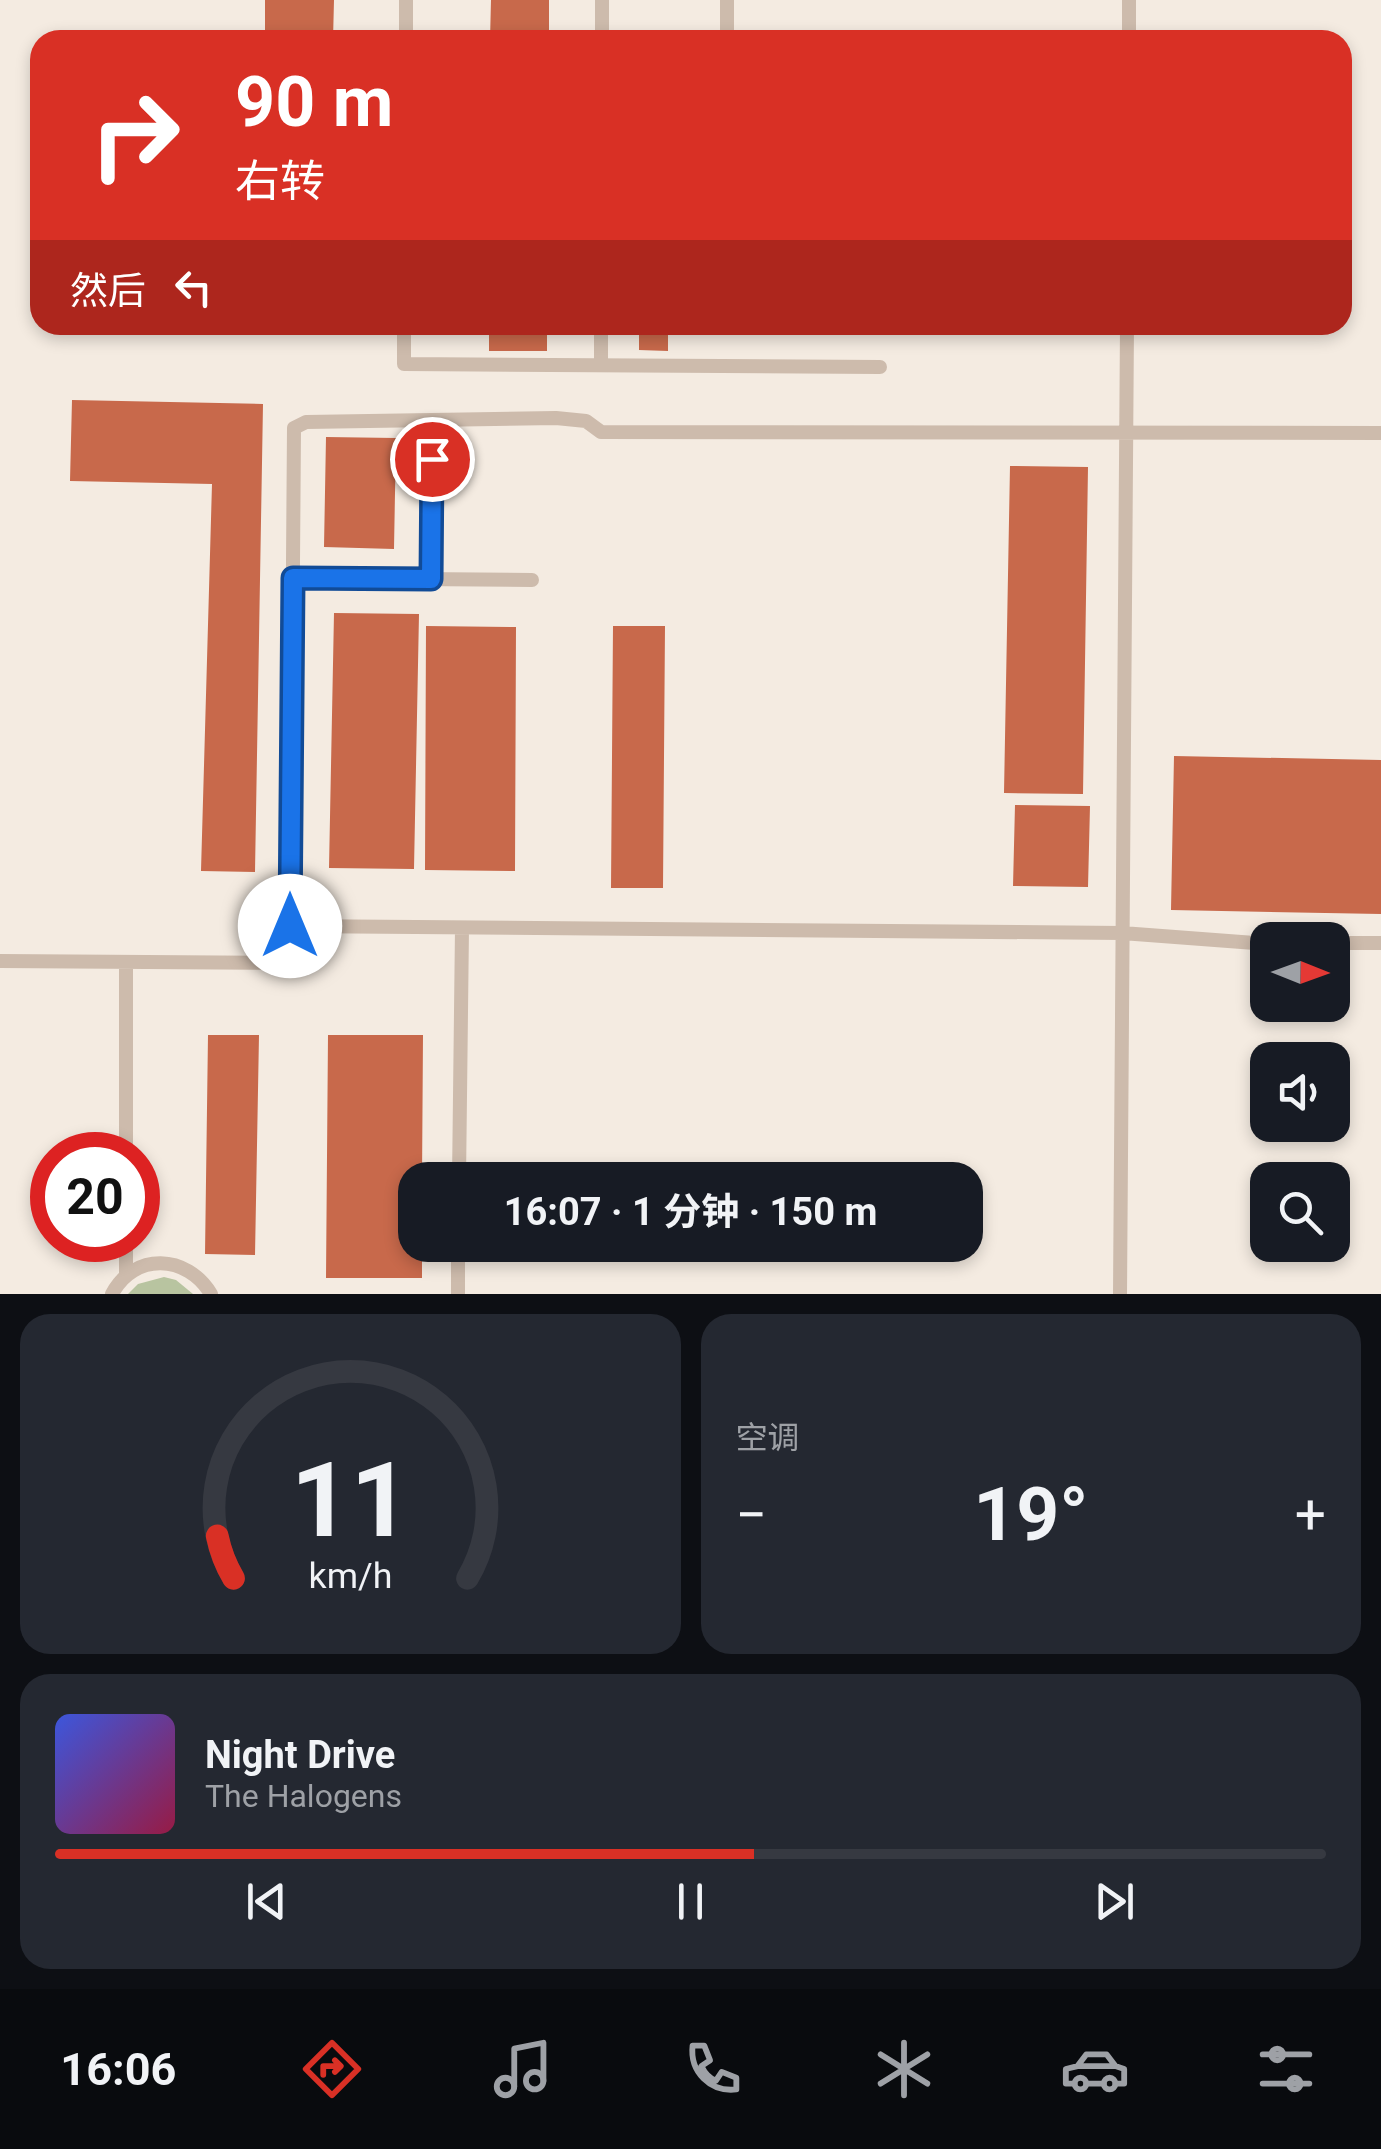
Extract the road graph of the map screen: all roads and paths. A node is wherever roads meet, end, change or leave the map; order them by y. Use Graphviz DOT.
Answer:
graph roads {
  1 [pos="406,0"];
  2 [pos="602,0"];
  3 [pos="727,0"];
  4 [pos="1129,0"];
  5 [pos="406,30"];
  6 [pos="602,30"];
  7 [pos="727,30"];
  8 [pos="1129,30"];
  9 [pos="404,335"];
  10 [pos="601,335"];
  11 [pos="1127,335"];
  12 [pos="601,366"];
  13 [pos="880,368"];
  14 [pos="432,420"];
  15 [pos="1381,433"];
  16 [pos="1126,434"];
  17 [pos="293,578"];
  18 [pos="431,579"];
  19 [pos="532,580"];
  20 [pos="290,926"];
  21 [pos="462,928"];
  22 [pos="1122,933"];
  23 [pos="1250,943"];
  24 [pos="1350,943"];
  25 [pos="1381,943"];
  26 [pos="0,961"];
  27 [pos="126,962"];
  28 [pos="126,1132"];
  29 [pos="459,1162"];
  30 [pos="126,1262"];
  31 [pos="458,1262"];
  32 [pos="126,1276"];
  33 [pos="112,1294"];
  34 [pos="211,1294"];
  35 [pos="458,1294"];
  36 [pos="1120,1294"];
  1 -- 5 [label="lane"];
  2 -- 6 [label="lane"];
  3 -- 7 [label="lane"];
  4 -- 8 [label="lane"];
  9 -- 12 [label="lane"];
  10 -- 12 [label="lane"];
  11 -- 16 [label="lane"];
  12 -- 13 [label="lane"];
  14 -- 16 [label="lane"];
  14 -- 17 [label="lane"];
  14 -- 18 [label="lane"];
  15 -- 16 [label="lane"];
  16 -- 22 [label="lane"];
  17 -- 18 [label="lane"];
  17 -- 20 [label="lane"];
  18 -- 19 [label="lane"];
  20 -- 21 [label="lane"];
  20 -- 27 [label="lane"];
  21 -- 22 [label="lane"];
  21 -- 29 [label="lane"];
  22 -- 23 [label="lane"];
  22 -- 36 [label="lane"];
  24 -- 25 [label="lane"];
  26 -- 27 [label="lane"];
  27 -- 28 [label="lane"];
  30 -- 32 [label="lane"];
  31 -- 35 [label="lane"];
  32 -- 33 [label="lane"];
  32 -- 34 [label="lane"];
}
